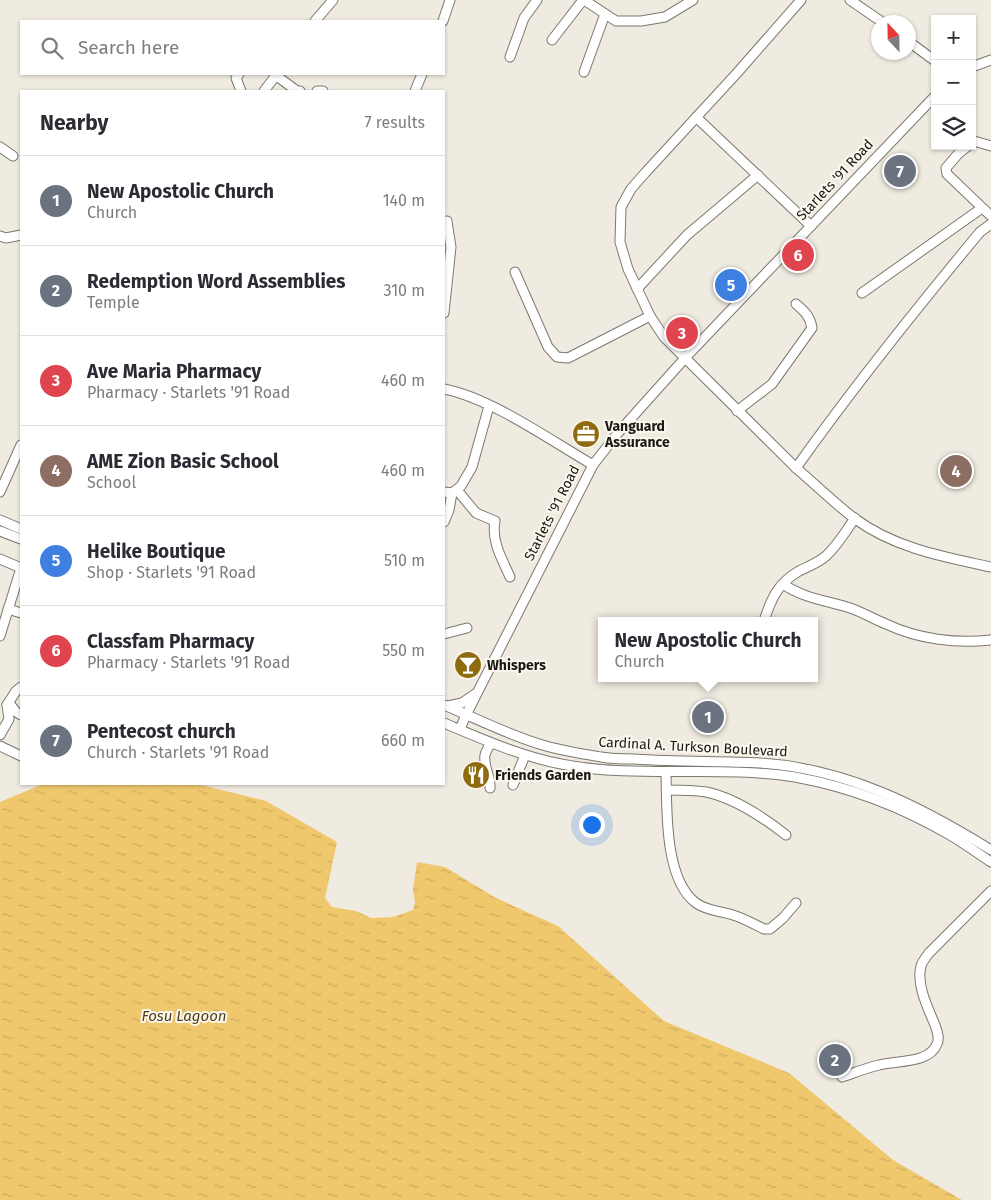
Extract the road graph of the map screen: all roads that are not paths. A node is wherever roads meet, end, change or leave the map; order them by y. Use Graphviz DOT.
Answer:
graph roads {
  1 [pos="333,0"];
  2 [pos="450,0"];
  3 [pos="537,0"];
  4 [pos="584,0"];
  5 [pos="693,0"];
  6 [pos="801,0"];
  7 [pos="850,0"];
  8 [pos="605,14"];
  9 [pos="872,15"];
  10 [pos="316,20"];
  11 [pos="443,20"];
  12 [pos="552,40"];
  13 [pos="916,47"];
  14 [pos="510,57"];
  15 [pos="934,60"];
  16 [pos="991,60"];
  17 [pos="976,66"];
  18 [pos="584,72"];
  19 [pos="238,75"];
  20 [pos="275,75"];
  21 [pos="277,75"];
  22 [pos="422,75"];
  23 [pos="241,90"];
  24 [pos="265,90"];
  25 [pos="298,90"];
  26 [pos="415,90"];
  27 [pos="931,100"];
  28 [pos="696,117"];
  29 [pos="976,142"];
  30 [pos="991,146"];
  31 [pos="0,147"];
  32 [pos="963,150"];
  33 [pos="13,156"];
  34 [pos="758,175"];
  35 [pos="982,208"];
  36 [pos="991,216"];
  37 [pos="447,221"];
  38 [pos="991,224"];
  39 [pos="811,226"];
  40 [pos="0,236"];
  41 [pos="20,236"];
  42 [pos="515,272"];
  43 [pos="637,289"];
  44 [pos="862,293"];
  45 [pos="445,304"];
  46 [pos="796,304"];
  47 [pos="650,316"];
  48 [pos="686,358"];
  49 [pos="445,389"];
  50 [pos="489,406"];
  51 [pos="737,411"];
  52 [pos="20,447"];
  53 [pos="593,465"];
  54 [pos="796,468"];
  55 [pos="0,492"];
  56 [pos="451,492"];
  57 [pos="854,518"];
  58 [pos="0,520"];
  59 [pos="445,520"];
  60 [pos="20,529"];
  61 [pos="0,531"];
  62 [pos="20,539"];
  63 [pos="0,559"];
  64 [pos="991,567"];
  65 [pos="20,568"];
  66 [pos="20,571"];
  67 [pos="510,577"];
  68 [pos="783,584"];
  69 [pos="8,609"];
  70 [pos="20,613"];
  71 [pos="765,617"];
  72 [pos="467,628"];
  73 [pos="445,634"];
  74 [pos="0,636"];
  75 [pos="991,640"];
  76 [pos="20,688"];
  77 [pos="477,693"];
  78 [pos="5,703"];
  79 [pos="446,706"];
  80 [pos="20,714"];
  81 [pos="466,714"];
  82 [pos="445,722"];
  83 [pos="460,729"];
  84 [pos="0,735"];
  85 [pos="491,743"];
  86 [pos="0,746"];
  87 [pos="525,755"];
  88 [pos="20,756"];
  89 [pos="666,772"];
  90 [pos="513,785"];
  91 [pos="490,788"];
  92 [pos="667,790"];
  93 [pos="786,835"];
  94 [pos="991,850"];
  95 [pos="991,862"];
  96 [pos="991,891"];
  97 [pos="796,903"];
  98 [pos="842,1077"];
  1 -- 10 [label="street"];
  2 -- 11 [label="street"];
  3 -- 14 [label="street"];
  4 -- 8 [label="street"];
  4 -- 12 [label="street"];
  5 -- 8 [label="street"];
  6 -- 28 [label="street"];
  7 -- 9 [label="street"];
  8 -- 18 [label="street"];
  13 -- 15 [label="street"];
  16 -- 17 [label="street"];
  19 -- 23 [label="street"];
  20 -- 24 [label="street"];
  21 -- 25 [label="street"];
  22 -- 26 [label="street"];
  27 -- 39 [label="street, Starlets '91 Road"];
  28 -- 34 [label="street"];
  28 -- 43 [label="street"];
  29 -- 30 [label="street"];
  31 -- 33 [label="street"];
  32 -- 35 [label="street"];
  34 -- 39 [label="street"];
  34 -- 43 [label="street"];
  35 -- 36 [label="street"];
  35 -- 44 [label="street"];
  37 -- 45 [label="street"];
  38 -- 54 [label="street"];
  39 -- 48 [label="street, Starlets '91 Road"];
  40 -- 41 [label="street"];
  42 -- 47 [label="street"];
  43 -- 47 [label="street"];
  46 -- 51 [label="street"];
  47 -- 48 [label="street"];
  48 -- 51 [label="street"];
  48 -- 53 [label="street, Starlets '91 Road"];
  49 -- 50 [label="street"];
  50 -- 53 [label="street"];
  50 -- 56 [label="street"];
  51 -- 54 [label="street"];
  52 -- 55 [label="street"];
  53 -- 77 [label="street, Starlets '91 Road"];
  54 -- 57 [label="street"];
  56 -- 59 [label="street"];
  56 -- 67 [label="street"];
  57 -- 64 [label="street"];
  57 -- 68 [label="street"];
  58 -- 60 [label="street"];
  61 -- 62 [label="street"];
  63 -- 65 [label="street"];
  66 -- 69 [label="street"];
  68 -- 71 [label="street"];
  68 -- 75 [label="street"];
  69 -- 70 [label="street"];
  69 -- 74 [label="street"];
  72 -- 73 [label="street"];
  76 -- 78 [label="street"];
  77 -- 79 [label="street"];
  77 -- 81 [label="street, Starlets '91 Road"];
  78 -- 80 [label="street"];
  78 -- 84 [label="street"];
  79 -- 81 [label="street, Cardinal A. Turkson Boulevard"];
  81 -- 83 [label="street, Starlets '91 Road"];
  81 -- 94 [label="street, Cardinal A. Turkson Boulevard"];
  82 -- 83 [label="street, Cardinal A. Turkson Boulevard"];
  83 -- 85 [label="street, Cardinal A. Turkson Boulevard"];
  85 -- 87 [label="street, Cardinal A. Turkson Boulevard"];
  85 -- 91 [label="street"];
  86 -- 88 [label="street"];
  87 -- 89 [label="street, Cardinal A. Turkson Boulevard"];
  87 -- 90 [label="street"];
  89 -- 92 [label="street"];
  89 -- 95 [label="street, Cardinal A. Turkson Boulevard"];
  92 -- 93 [label="street"];
  92 -- 97 [label="street"];
  96 -- 98 [label="street"];
}
